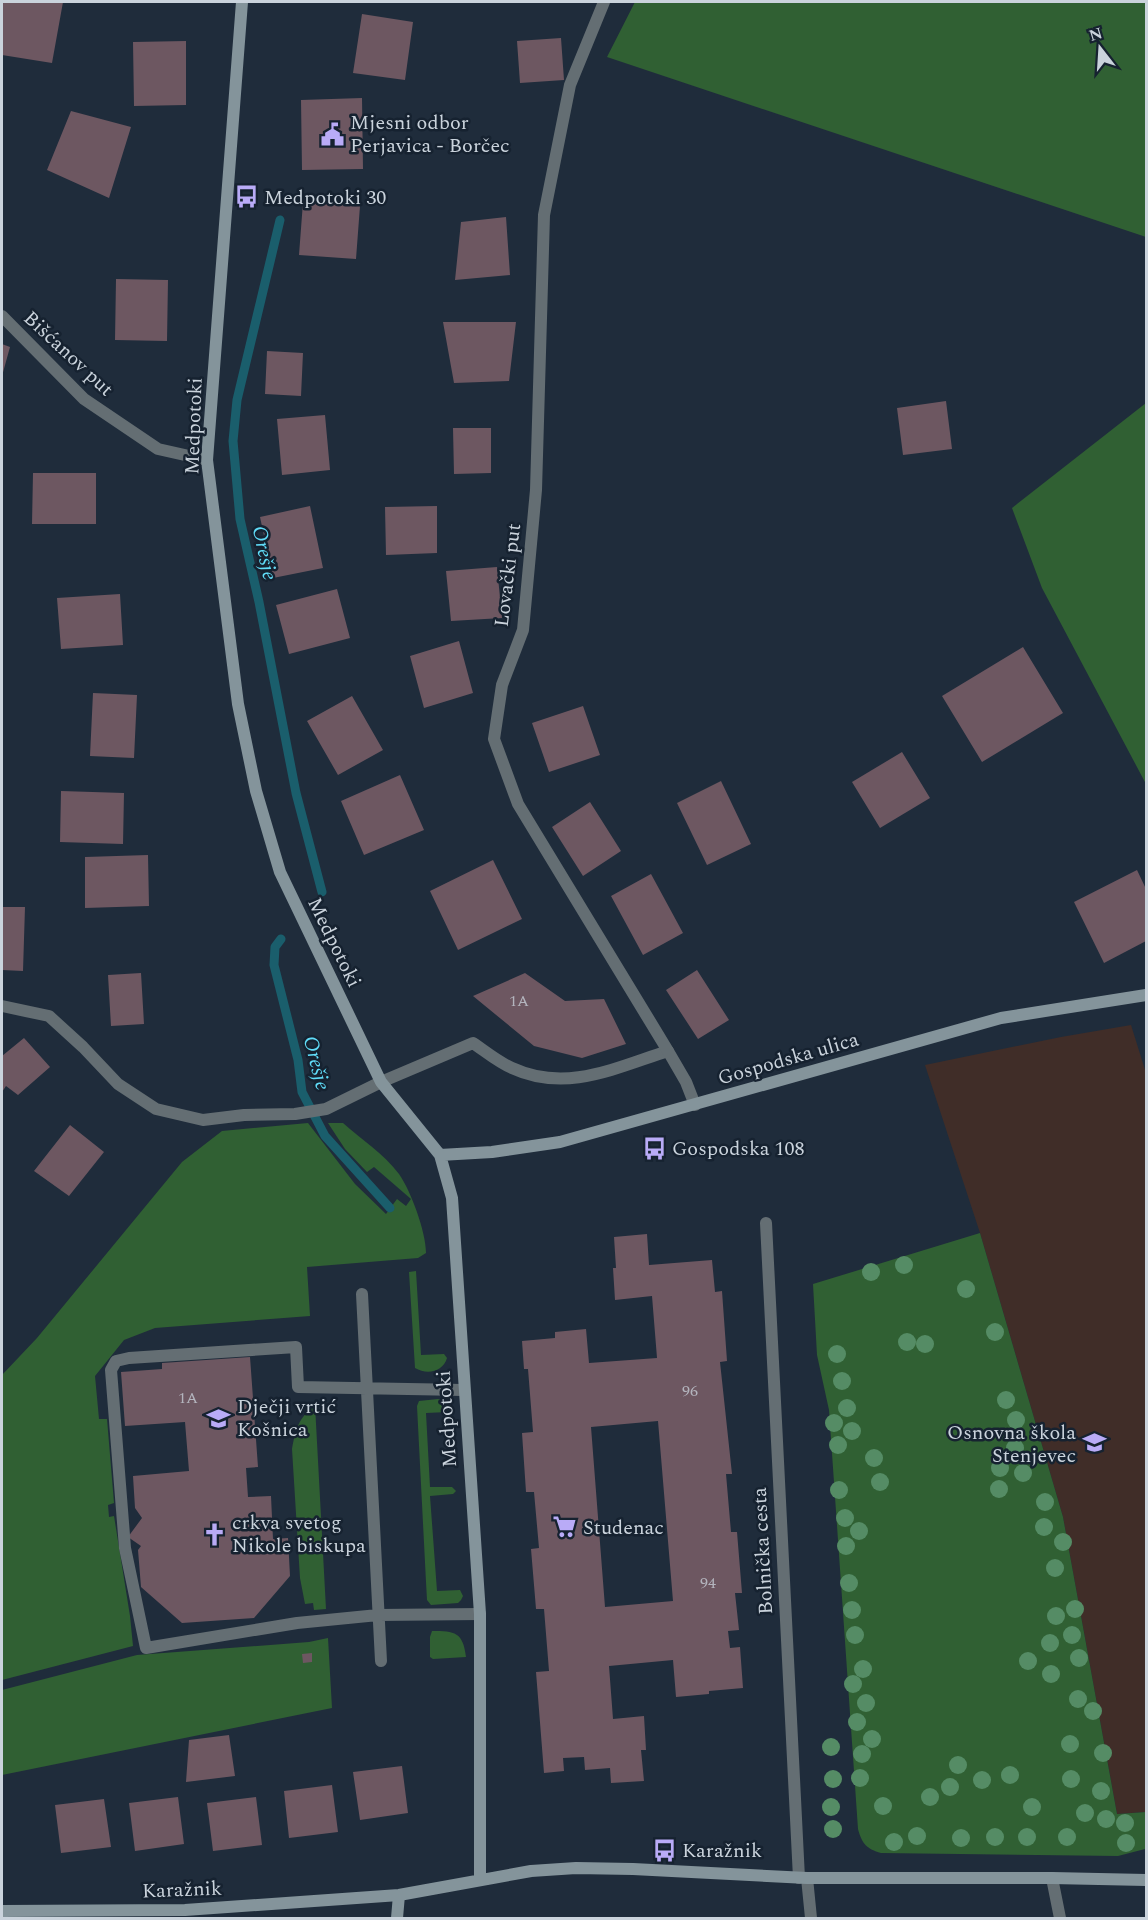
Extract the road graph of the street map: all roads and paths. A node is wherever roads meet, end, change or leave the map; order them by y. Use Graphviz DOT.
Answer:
graph roads {
  1 [pos="242,2"];
  2 [pos="604,2"];
  3 [pos="2,316"];
  4 [pos="207,460"];
  5 [pos="1146,995"];
  6 [pos="2,1006"];
  7 [pos="668,1051"];
  8 [pos="381,1082"];
  9 [pos="695,1105"];
  10 [pos="440,1155"];
  11 [pos="766,1223"];
  12 [pos="362,1294"];
  13 [pos="366,1388"];
  14 [pos="464,1390"];
  15 [pos="480,1614"];
  16 [pos="378,1615"];
  17 [pos="381,1661"];
  18 [pos="803,1878"];
  19 [pos="1052,1878"];
  20 [pos="480,1879"];
  21 [pos="1146,1880"];
  22 [pos="399,1895"];
  23 [pos="2,1911"];
  24 [pos="185,1914"];
  25 [pos="397,1918"];
  26 [pos="811,1918"];
  27 [pos="1060,1918"];
  1 -- 4 [label="street, Medpotoki"];
  2 -- 7 [label="street, Lovački put"];
  3 -- 4 [label="street, Bišćanov put"];
  4 -- 8 [label="street, Medpotoki"];
  5 -- 9 [label="street, Gospodska ulica"];
  6 -- 8 [label="street"];
  7 -- 8 [label="street"];
  7 -- 9 [label="street, Lovački put"];
  8 -- 10 [label="street, Medpotoki"];
  9 -- 10 [label="street, Gospodska ulica"];
  10 -- 14 [label="street, Medpotoki"];
  11 -- 18 [label="street, Bolnička cesta"];
  12 -- 13 [label="street"];
  13 -- 14 [label="street"];
  13 -- 16 [label="street"];
  13 -- 16 [label="street"];
  14 -- 15 [label="street, Medpotoki"];
  15 -- 16 [label="street"];
  15 -- 20 [label="street, Medpotoki"];
  16 -- 17 [label="street"];
  18 -- 19 [label="street"];
  18 -- 20 [label="street"];
  18 -- 26 [label="street, Bolnička cesta"];
  19 -- 21 [label="street"];
  19 -- 27 [label="street"];
  20 -- 22 [label="street"];
  22 -- 24 [label="street, Karažnik"];
  22 -- 25 [label="street"];
  23 -- 24 [label="street, Karažnik"];
}
